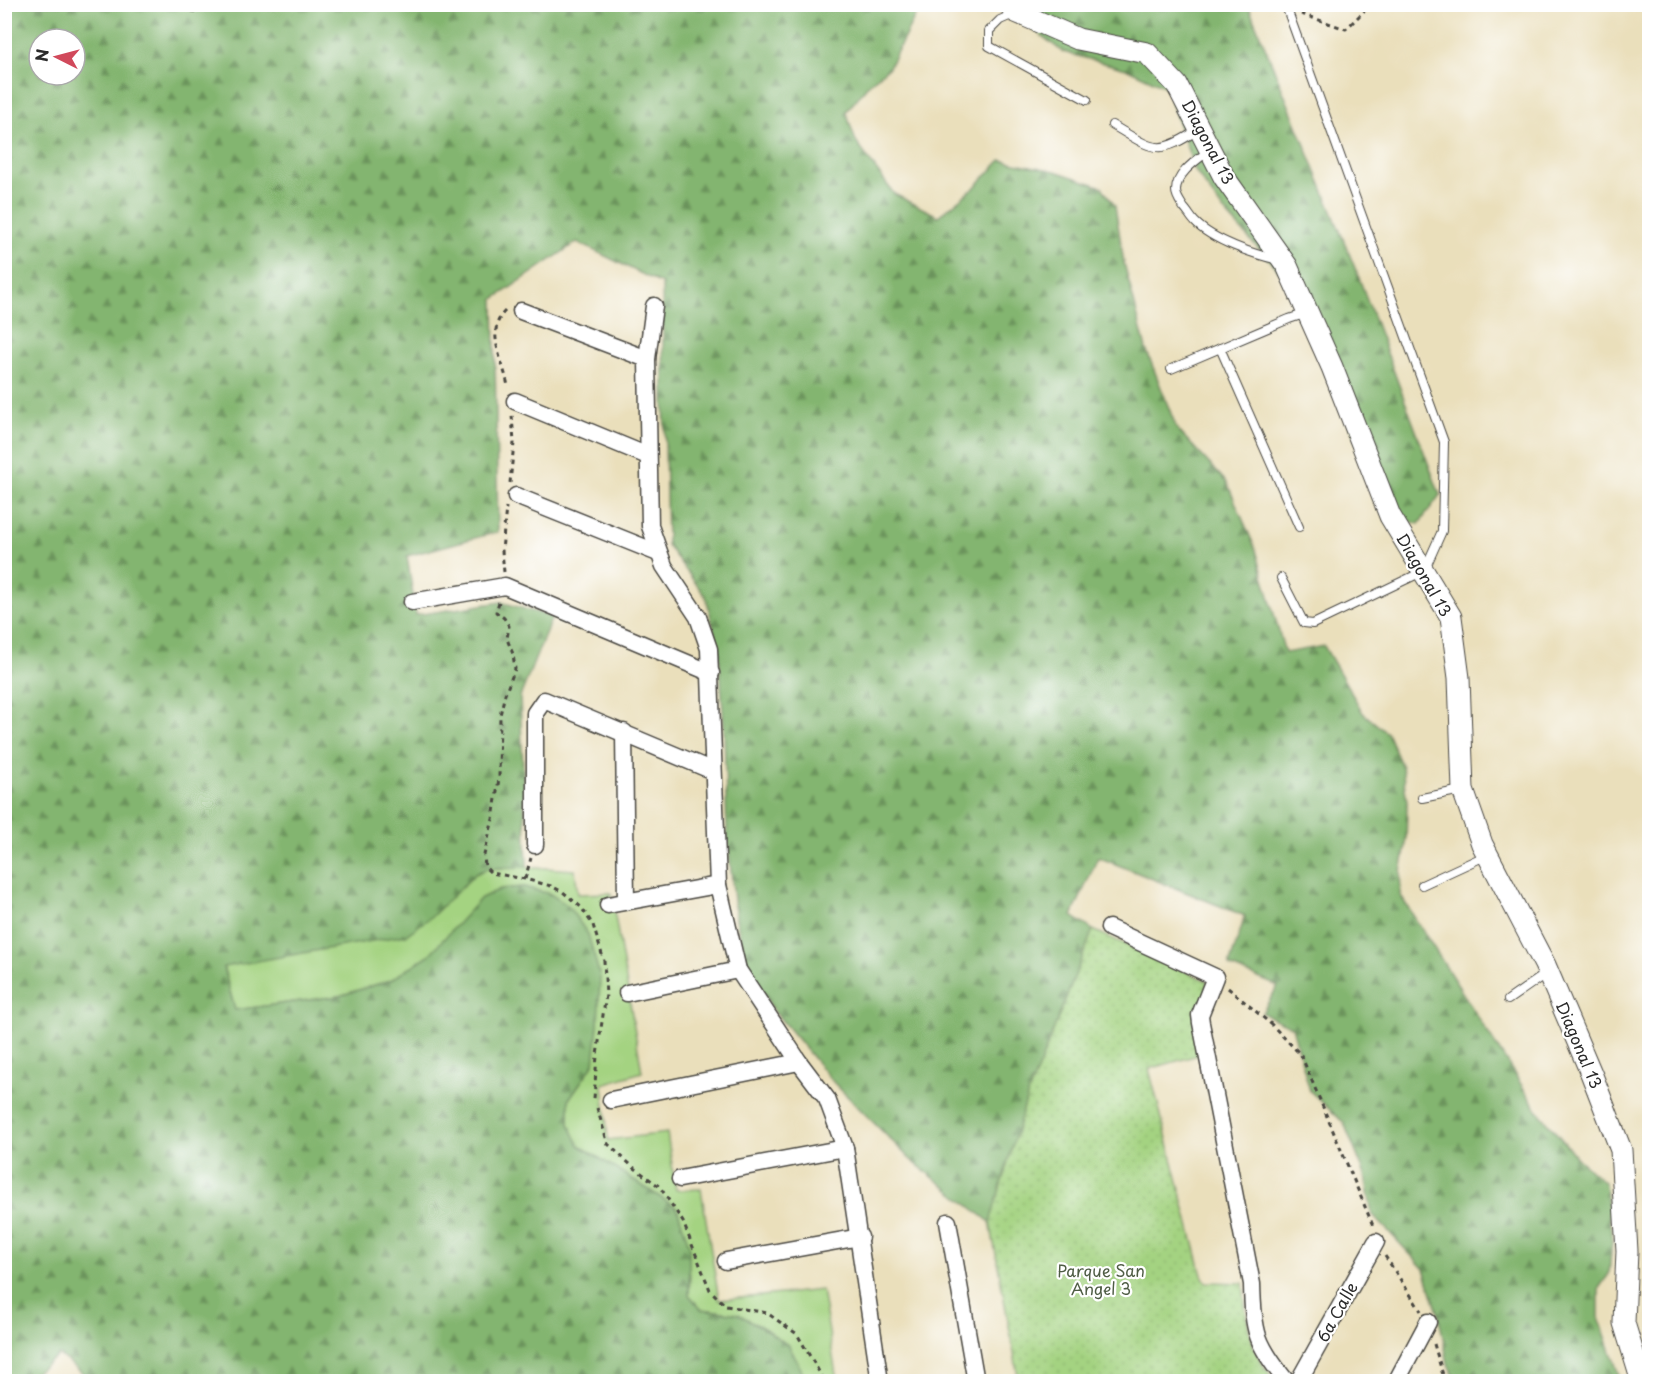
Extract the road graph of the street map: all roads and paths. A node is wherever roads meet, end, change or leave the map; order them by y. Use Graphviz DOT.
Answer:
graph roads {
  1 [pos="1371,4"];
  2 [pos="1013,8"];
  3 [pos="1287,9"];
  4 [pos="1087,100"];
  5 [pos="1112,125"];
  6 [pos="1200,129"];
  7 [pos="1210,149"];
  8 [pos="1282,260"];
  9 [pos="654,306"];
  10 [pos="521,311"];
  11 [pos="1307,313"];
  12 [pos="1220,348"];
  13 [pos="647,359"];
  14 [pos="1171,369"];
  15 [pos="512,401"];
  16 [pos="648,456"];
  17 [pos="510,496"];
  18 [pos="1299,527"];
  19 [pos="658,553"];
  20 [pos="1424,572"];
  21 [pos="1281,578"];
  22 [pos="505,586"];
  23 [pos="412,602"];
  24 [pos="711,673"];
  25 [pos="624,732"];
  26 [pos="713,771"];
  27 [pos="1463,790"];
  28 [pos="1422,798"];
  29 [pos="535,845"];
  30 [pos="1488,854"];
  31 [pos="525,879"];
  32 [pos="718,885"];
  33 [pos="1422,885"];
  34 [pos="626,901"];
  35 [pos="608,905"];
  36 [pos="1110,928"];
  37 [pos="738,970"];
  38 [pos="1548,972"];
  39 [pos="1215,977"];
  40 [pos="627,993"];
  41 [pos="1508,1000"];
  42 [pos="799,1062"];
  43 [pos="611,1100"];
  44 [pos="845,1148"];
  45 [pos="680,1179"];
  46 [pos="948,1222"];
  47 [pos="860,1237"];
  48 [pos="1376,1242"];
  49 [pos="726,1261"];
  50 [pos="1428,1322"];
  51 [pos="825,1382"];
  52 [pos="880,1382"];
  53 [pos="976,1382"];
  54 [pos="1287,1382"];
  55 [pos="1298,1382"];
  56 [pos="1396,1382"];
  57 [pos="1445,1382"];
  58 [pos="1642,1382"];
  1 -- 3 [label="path"];
  2 -- 4 [label="lane"];
  2 -- 6 [label="street, Diagonal 13"];
  3 -- 20 [label="lane"];
  5 -- 6 [label="lane"];
  6 -- 7 [label="street, Diagonal 13"];
  7 -- 8 [label="street, Diagonal 13"];
  7 -- 8 [label="lane"];
  8 -- 11 [label="street, Diagonal 13"];
  9 -- 13 [label="street"];
  10 -- 13 [label="street"];
  10 -- 15 [label="path"];
  11 -- 12 [label="lane"];
  11 -- 20 [label="street, Diagonal 13"];
  12 -- 14 [label="lane"];
  12 -- 18 [label="lane"];
  13 -- 16 [label="street"];
  15 -- 16 [label="street"];
  15 -- 17 [label="path"];
  16 -- 19 [label="street"];
  17 -- 19 [label="street"];
  17 -- 22 [label="path"];
  19 -- 24 [label="street"];
  20 -- 21 [label="lane"];
  20 -- 27 [label="street, Diagonal 13"];
  22 -- 23 [label="street"];
  22 -- 24 [label="street"];
  22 -- 31 [label="path"];
  24 -- 26 [label="street"];
  25 -- 26 [label="street"];
  25 -- 29 [label="street"];
  25 -- 34 [label="street"];
  26 -- 32 [label="street"];
  27 -- 28 [label="lane"];
  27 -- 30 [label="street, Diagonal 13"];
  29 -- 31 [label="path"];
  30 -- 33 [label="lane"];
  30 -- 38 [label="street, Diagonal 13"];
  31 -- 51 [label="path"];
  32 -- 34 [label="street"];
  32 -- 37 [label="street"];
  34 -- 35 [label="street"];
  36 -- 39 [label="street"];
  37 -- 40 [label="street"];
  37 -- 42 [label="street"];
  38 -- 41 [label="lane"];
  38 -- 58 [label="street, Diagonal 13"];
  39 -- 48 [label="path"];
  39 -- 54 [label="street"];
  42 -- 43 [label="street"];
  42 -- 44 [label="street"];
  44 -- 45 [label="street"];
  44 -- 47 [label="street"];
  46 -- 53 [label="street"];
  47 -- 49 [label="street"];
  47 -- 52 [label="street"];
  48 -- 50 [label="path"];
  48 -- 55 [label="street, 6a Calle"];
  50 -- 56 [label="street"];
  50 -- 57 [label="path"];
}
